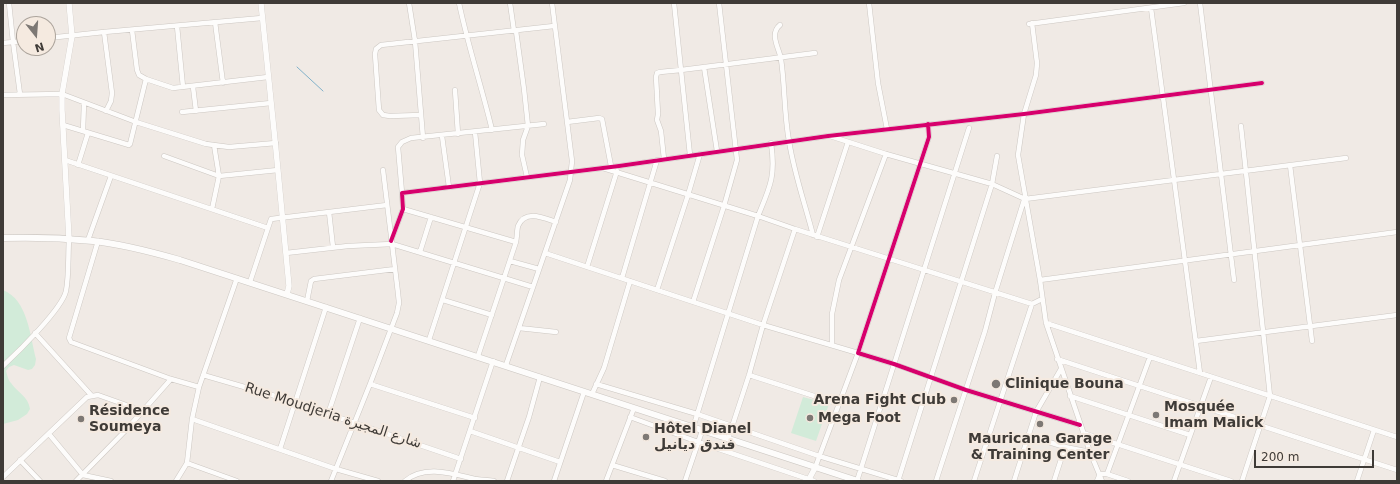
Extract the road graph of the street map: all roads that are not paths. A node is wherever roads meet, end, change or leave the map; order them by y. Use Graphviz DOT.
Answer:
graph roads {
  1 [pos="9,3"];
  2 [pos="69,3"];
  3 [pos="260,3"];
  4 [pos="409,3"];
  5 [pos="459,3"];
  6 [pos="510,3"];
  7 [pos="552,3"];
  8 [pos="674,3"];
  9 [pos="718,3"];
  10 [pos="869,3"];
  11 [pos="1184,3"];
  12 [pos="1200,3"];
  13 [pos="1151,8"];
  14 [pos="262,18"];
  15 [pos="215,22"];
  16 [pos="780,25"];
  17 [pos="177,26"];
  18 [pos="554,26"];
  19 [pos="132,30"];
  20 [pos="515,31"];
  21 [pos="104,32"];
  22 [pos="466,35"];
  23 [pos="72,36"];
  24 [pos="56,37"];
  25 [pos="415,41"];
  26 [pos="13,42"];
  27 [pos="16,42"];
  28 [pos="3,43"];
  29 [pos="815,53"];
  30 [pos="781,58"];
  31 [pos="726,64"];
  32 [pos="704,67"];
  33 [pos="680,70"];
  34 [pos="268,77"];
  35 [pos="146,79"];
  36 [pos="223,83"];
  37 [pos="1262,83"];
  38 [pos="183,87"];
  39 [pos="192,87"];
  40 [pos="455,90"];
  41 [pos="1210,90"];
  42 [pos="20,94"];
  43 [pos="62,94"];
  44 [pos="3,95"];
  45 [pos="1163,96"];
  46 [pos="84,103"];
  47 [pos="271,103"];
  48 [pos="106,111"];
  49 [pos="196,111"];
  50 [pos="182,112"];
  51 [pos="1024,114"];
  52 [pos="421,115"];
  53 [pos="136,122"];
  54 [pos="567,122"];
  55 [pos="544,124"];
  56 [pos="928,124"];
  57 [pos="63,125"];
  58 [pos="528,126"];
  59 [pos="1241,126"];
  60 [pos="969,128"];
  61 [pos="887,129"];
  62 [pos="492,130"];
  63 [pos="86,132"];
  64 [pos="475,132"];
  65 [pos="458,134"];
  66 [pos="442,136"];
  67 [pos="828,136"];
  68 [pos="423,138"];
  69 [pos="789,141"];
  70 [pos="848,142"];
  71 [pos="276,143"];
  72 [pos="771,143"];
  73 [pos="214,145"];
  74 [pos="736,148"];
  75 [pos="717,151"];
  76 [pos="700,154"];
  77 [pos="886,154"];
  78 [pos="690,155"];
  79 [pos="164,156"];
  80 [pos="997,156"];
  81 [pos="1346,158"];
  82 [pos="664,159"];
  83 [pos="65,160"];
  84 [pos="657,160"];
  85 [pos="919,163"];
  86 [pos="78,165"];
  87 [pos="1290,165"];
  88 [pos="611,166"];
  89 [pos="619,166"];
  90 [pos="601,168"];
  91 [pos="278,170"];
  92 [pos="383,170"];
  93 [pos="1246,171"];
  94 [pos="572,172"];
  95 [pos="616,173"];
  96 [pos="955,173"];
  97 [pos="1221,174"];
  98 [pos="112,176"];
  99 [pos="219,176"];
  100 [pos="527,177"];
  101 [pos="1174,180"];
  102 [pos="480,183"];
  103 [pos="651,183"];
  104 [pos="992,184"];
  105 [pos="449,187"];
  106 [pos="402,193"];
  107 [pos="688,195"];
  108 [pos="1025,199"];
  109 [pos="387,205"];
  110 [pos="724,206"];
  111 [pos="212,209"];
  112 [pos="403,209"];
  113 [pos="329,212"];
  114 [pos="758,216"];
  115 [pos="431,217"];
  116 [pos="282,218"];
  117 [pos="556,222"];
  118 [pos="268,228"];
  119 [pos="466,228"];
  120 [pos="794,229"];
  121 [pos="1397,232"];
  122 [pos="815,236"];
  123 [pos="3,238"];
  124 [pos="69,239"];
  125 [pos="88,240"];
  126 [pos="98,241"];
  127 [pos="516,242"];
  128 [pos="392,243"];
  129 [pos="1300,245"];
  130 [pos="333,247"];
  131 [pos="852,248"];
  132 [pos="1255,251"];
  133 [pos="420,252"];
  134 [pos="286,253"];
  135 [pos="545,253"];
  136 [pos="1231,254"];
  137 [pos="888,259"];
  138 [pos="1185,260"];
  139 [pos="510,261"];
  140 [pos="455,263"];
  141 [pos="587,267"];
  142 [pos="395,269"];
  143 [pos="539,270"];
  144 [pos="924,270"];
  145 [pos="237,278"];
  146 [pos="504,278"];
  147 [pos="622,278"];
  148 [pos="1040,280"];
  149 [pos="1234,280"];
  150 [pos="630,281"];
  151 [pos="250,282"];
  152 [pos="961,282"];
  153 [pos="533,287"];
  154 [pos="657,290"];
  155 [pos="995,293"];
  156 [pos="287,294"];
  157 [pos="1042,299"];
  158 [pos="442,300"];
  159 [pos="307,301"];
  160 [pos="693,302"];
  161 [pos="1032,304"];
  162 [pos="326,307"];
  163 [pos="728,314"];
  164 [pos="492,315"];
  165 [pos="1397,315"];
  166 [pos="360,318"];
  167 [pos="1046,323"];
  168 [pos="763,325"];
  169 [pos="1310,326"];
  170 [pos="391,328"];
  171 [pos="519,328"];
  172 [pos="556,332"];
  173 [pos="1263,332"];
  174 [pos="35,333"];
  175 [pos="429,340"];
  176 [pos="1196,341"];
  177 [pos="1312,341"];
  178 [pos="832,345"];
  179 [pos="858,353"];
  180 [pos="478,356"];
  181 [pos="1150,357"];
  182 [pos="1057,359"];
  183 [pos="493,361"];
  184 [pos="894,364"];
  185 [pos="3,366"];
  186 [pos="506,366"];
  187 [pos="1061,369"];
  188 [pos="1200,373"];
  189 [pos="749,375"];
  190 [pos="203,376"];
  191 [pos="540,377"];
  192 [pos="930,377"];
  193 [pos="1211,377"];
  194 [pos="171,379"];
  195 [pos="370,384"];
  196 [pos="596,384"];
  197 [pos="1138,386"];
  198 [pos="199,387"];
  199 [pos="966,390"];
  200 [pos="584,392"];
  201 [pos="592,394"];
  202 [pos="92,396"];
  203 [pos="1070,396"];
  204 [pos="1270,396"];
  205 [pos="1000,400"];
  206 [pos="296,403"];
  207 [pos="839,404"];
  208 [pos="1200,406"];
  209 [pos="634,408"];
  210 [pos="143,411"];
  211 [pos="1036,412"];
  212 [pos="328,414"];
  213 [pos="697,414"];
  214 [pos="1128,415"];
  215 [pos="630,416"];
  216 [pos="475,418"];
  217 [pos="192,419"];
  218 [pos="355,423"];
  219 [pos="1080,425"];
  220 [pos="1260,426"];
  221 [pos="732,427"];
  222 [pos="692,428"];
  223 [pos="1374,430"];
  224 [pos="470,431"];
  225 [pos="702,431"];
  226 [pos="1083,433"];
  227 [pos="50,434"];
  228 [pos="1190,435"];
  229 [pos="1029,436"];
  230 [pos="1397,437"];
  231 [pos="728,439"];
  232 [pos="698,442"];
  233 [pos="1118,444"];
  234 [pos="1065,447"];
  235 [pos="518,448"];
  236 [pos="280,449"];
  237 [pos="1090,452"];
  238 [pos="819,456"];
  239 [pos="461,459"];
  240 [pos="1364,459"];
  241 [pos="20,460"];
  242 [pos="560,462"];
  243 [pos="187,464"];
  244 [pos="1180,464"];
  245 [pos="612,465"];
  246 [pos="815,468"];
  247 [pos="336,469"];
  248 [pos="861,469"];
  249 [pos="1397,470"];
  250 [pos="456,474"];
  251 [pos="1100,474"];
  252 [pos="1107,474"];
  253 [pos="83,475"];
  254 [pos="3,477"];
  255 [pos="810,480"];
  256 [pos="40,481"];
  257 [pos="76,481"];
  258 [pos="111,481"];
  259 [pos="176,481"];
  260 [pos="237,481"];
  261 [pos="331,481"];
  262 [pos="378,481"];
  263 [pos="406,481"];
  264 [pos="453,481"];
  265 [pos="494,481"];
  266 [pos="507,481"];
  267 [pos="554,481"];
  268 [pos="606,481"];
  269 [pos="665,481"];
  270 [pos="685,481"];
  271 [pos="858,481"];
  272 [pos="899,481"];
  273 [pos="936,481"];
  274 [pos="974,481"];
  275 [pos="1014,481"];
  276 [pos="1054,481"];
  277 [pos="1097,481"];
  278 [pos="1102,481"];
  279 [pos="1128,481"];
  280 [pos="1174,481"];
  281 [pos="1231,481"];
  282 [pos="1242,481"];
  283 [pos="1357,481"];
  1 -- 26 [label="street"];
  2 -- 23 [label="street"];
  3 -- 14 [label="street"];
  4 -- 25 [label="street"];
  5 -- 22 [label="street"];
  6 -- 20 [label="street"];
  7 -- 18 [label="street"];
  8 -- 33 [label="street"];
  9 -- 31 [label="street"];
  10 -- 61 [label="street"];
  11 -- 13 [label="street"];
  12 -- 41 [label="street"];
  13 -- 45 [label="street"];
  13 -- 51 [label="street"];
  14 -- 15 [label="street"];
  14 -- 34 [label="street"];
  15 -- 17 [label="street"];
  15 -- 36 [label="street"];
  16 -- 30 [label="street"];
  17 -- 19 [label="street"];
  17 -- 38 [label="street"];
  18 -- 20 [label="street"];
  18 -- 54 [label="street"];
  19 -- 21 [label="street"];
  19 -- 35 [label="street"];
  20 -- 22 [label="street"];
  20 -- 58 [label="street"];
  21 -- 23 [label="street"];
  21 -- 48 [label="street"];
  22 -- 25 [label="street"];
  22 -- 62 [label="street"];
  23 -- 24 [label="street"];
  23 -- 43 [label="street"];
  25 -- 52 [label="street"];
  25 -- 52 [label="street"];
  26 -- 27 [label="street"];
  26 -- 28 [label="street"];
  26 -- 42 [label="street"];
  29 -- 30 [label="street"];
  30 -- 31 [label="street"];
  30 -- 69 [label="street"];
  31 -- 32 [label="street"];
  31 -- 74 [label="street"];
  32 -- 33 [label="street"];
  32 -- 75 [label="street"];
  33 -- 78 [label="street"];
  33 -- 82 [label="street"];
  34 -- 36 [label="street"];
  34 -- 47 [label="street"];
  35 -- 38 [label="street"];
  35 -- 53 [label="street"];
  36 -- 39 [label="street"];
  37 -- 41 [label="street"];
  38 -- 39 [label="street"];
  39 -- 49 [label="street"];
  40 -- 65 [label="street"];
  41 -- 45 [label="street"];
  41 -- 97 [label="street"];
  42 -- 43 [label="street"];
  42 -- 44 [label="street"];
  43 -- 46 [label="street"];
  43 -- 57 [label="street"];
  45 -- 51 [label="street"];
  45 -- 101 [label="street"];
  46 -- 48 [label="street"];
  46 -- 63 [label="street"];
  47 -- 49 [label="street"];
  47 -- 71 [label="street"];
  48 -- 53 [label="street"];
  49 -- 50 [label="street"];
  51 -- 56 [label="street"];
  51 -- 108 [label="street"];
  52 -- 68 [label="street"];
  53 -- 63 [label="street"];
  53 -- 73 [label="street"];
  54 -- 88 [label="street"];
  54 -- 94 [label="street"];
  55 -- 58 [label="street"];
  56 -- 61 [label="street"];
  56 -- 85 [label="street"];
  57 -- 63 [label="street"];
  57 -- 83 [label="street"];
  58 -- 62 [label="street"];
  58 -- 100 [label="street"];
  59 -- 93 [label="street"];
  60 -- 96 [label="street"];
  61 -- 67 [label="street"];
  62 -- 64 [label="street"];
  63 -- 86 [label="street"];
  64 -- 65 [label="street"];
  64 -- 102 [label="street"];
  65 -- 66 [label="street"];
  66 -- 68 [label="street"];
  66 -- 105 [label="street"];
  67 -- 69 [label="street"];
  67 -- 70 [label="street"];
  68 -- 106 [label="street"];
  69 -- 72 [label="street"];
  69 -- 122 [label="street"];
  70 -- 77 [label="street"];
  70 -- 122 [label="street"];
  71 -- 73 [label="street"];
  71 -- 91 [label="street"];
  72 -- 74 [label="street"];
  72 -- 114 [label="street"];
  73 -- 99 [label="street"];
  74 -- 75 [label="street"];
  74 -- 110 [label="street"];
  75 -- 76 [label="street"];
  76 -- 78 [label="street"];
  76 -- 107 [label="street"];
  77 -- 85 [label="street"];
  77 -- 131 [label="street"];
  78 -- 82 [label="street"];
  79 -- 99 [label="street"];
  80 -- 104 [label="street"];
  81 -- 87 [label="street"];
  82 -- 84 [label="street"];
  83 -- 86 [label="street"];
  83 -- 124 [label="street"];
  84 -- 89 [label="street"];
  84 -- 103 [label="street"];
  85 -- 96 [label="street"];
  85 -- 137 [label="street"];
  86 -- 98 [label="street"];
  87 -- 93 [label="street"];
  87 -- 129 [label="street"];
  88 -- 89 [label="street"];
  88 -- 90 [label="street"];
  89 -- 95 [label="street"];
  90 -- 94 [label="street"];
  90 -- 95 [label="street"];
  91 -- 99 [label="street"];
  91 -- 116 [label="street"];
  92 -- 109 [label="street"];
  93 -- 97 [label="street"];
  93 -- 132 [label="street"];
  94 -- 100 [label="street"];
  94 -- 117 [label="street"];
  95 -- 103 [label="street"];
  95 -- 141 [label="street"];
  96 -- 104 [label="street"];
  96 -- 144 [label="street"];
  97 -- 101 [label="street"];
  97 -- 136 [label="street"];
  98 -- 111 [label="street"];
  98 -- 125 [label="street"];
  99 -- 111 [label="street"];
  100 -- 102 [label="street"];
  101 -- 108 [label="street"];
  101 -- 138 [label="street"];
  102 -- 105 [label="street"];
  102 -- 119 [label="street"];
  103 -- 107 [label="street"];
  103 -- 147 [label="street"];
  104 -- 108 [label="street"];
  104 -- 152 [label="street"];
  105 -- 106 [label="street"];
  106 -- 112 [label="street"];
  107 -- 110 [label="street"];
  107 -- 154 [label="street"];
  108 -- 148 [label="street"];
  108 -- 155 [label="street"];
  109 -- 113 [label="street"];
  109 -- 128 [label="street"];
  110 -- 114 [label="street"];
  110 -- 160 [label="street"];
  111 -- 118 [label="street"];
  112 -- 115 [label="street"];
  112 -- 128 [label="street"];
  113 -- 116 [label="street"];
  113 -- 130 [label="street"];
  114 -- 120 [label="street"];
  114 -- 163 [label="street"];
  115 -- 119 [label="street"];
  115 -- 133 [label="street"];
  116 -- 118 [label="street"];
  116 -- 134 [label="street"];
  117 -- 127 [label="street"];
  117 -- 135 [label="street"];
  118 -- 151 [label="street"];
  119 -- 127 [label="street"];
  119 -- 140 [label="street"];
  120 -- 122 [label="street"];
  120 -- 168 [label="street"];
  121 -- 129 [label="street"];
  122 -- 131 [label="street"];
  123 -- 124 [label="main road"];
  124 -- 125 [label="main road"];
  124 -- 174 [label="street"];
  125 -- 126 [label="main road"];
  126 -- 145 [label="main road"];
  126 -- 194 [label="street"];
  127 -- 139 [label="street"];
  128 -- 130 [label="street"];
  128 -- 133 [label="street"];
  128 -- 142 [label="street"];
  129 -- 132 [label="street"];
  129 -- 169 [label="street"];
  130 -- 134 [label="street"];
  131 -- 137 [label="street"];
  131 -- 178 [label="street"];
  132 -- 136 [label="street"];
  132 -- 173 [label="street"];
  133 -- 140 [label="street"];
  134 -- 156 [label="street"];
  135 -- 141 [label="street"];
  135 -- 143 [label="street"];
  136 -- 138 [label="street"];
  136 -- 149 [label="street"];
  137 -- 144 [label="street"];
  137 -- 179 [label="street"];
  138 -- 148 [label="street"];
  138 -- 176 [label="street"];
  139 -- 143 [label="street"];
  139 -- 146 [label="street"];
  140 -- 146 [label="street"];
  140 -- 158 [label="street"];
  141 -- 147 [label="street"];
  142 -- 159 [label="street"];
  142 -- 170 [label="street"];
  143 -- 153 [label="street"];
  144 -- 152 [label="street"];
  144 -- 184 [label="street"];
  145 -- 151 [label="main road"];
  145 -- 190 [label="street"];
  146 -- 153 [label="street"];
  146 -- 164 [label="street"];
  147 -- 150 [label="street"];
  148 -- 157 [label="street"];
  150 -- 154 [label="street"];
  150 -- 196 [label="street"];
  151 -- 156 [label="main road"];
  152 -- 155 [label="street"];
  152 -- 192 [label="street"];
  153 -- 171 [label="street"];
  154 -- 160 [label="street"];
  155 -- 161 [label="street"];
  155 -- 199 [label="street"];
  156 -- 159 [label="main road"];
  157 -- 161 [label="street"];
  157 -- 167 [label="street"];
  158 -- 164 [label="street"];
  158 -- 175 [label="street"];
  159 -- 162 [label="main road"];
  160 -- 163 [label="street"];
  161 -- 205 [label="street"];
  162 -- 166 [label="main road"];
  162 -- 206 [label="street"];
  163 -- 168 [label="street"];
  163 -- 213 [label="street"];
  164 -- 180 [label="street"];
  165 -- 169 [label="street"];
  166 -- 170 [label="main road"];
  166 -- 212 [label="street"];
  167 -- 181 [label="street"];
  167 -- 182 [label="street"];
  168 -- 178 [label="street"];
  168 -- 189 [label="street"];
  169 -- 173 [label="street"];
  169 -- 177 [label="street"];
  170 -- 175 [label="main road"];
  170 -- 195 [label="street"];
  171 -- 172 [label="street"];
  171 -- 186 [label="street"];
  173 -- 176 [label="street"];
  173 -- 204 [label="street"];
  174 -- 185 [label="street"];
  174 -- 202 [label="street"];
  175 -- 180 [label="main road"];
  176 -- 188 [label="street"];
  178 -- 179 [label="street"];
  179 -- 184 [label="street"];
  179 -- 207 [label="street"];
  180 -- 183 [label="main road"];
  181 -- 188 [label="street"];
  181 -- 197 [label="street"];
  182 -- 187 [label="street"];
  182 -- 197 [label="street"];
  183 -- 186 [label="main road"];
  183 -- 216 [label="street"];
  184 -- 192 [label="street"];
  184 -- 248 [label="street"];
  186 -- 191 [label="main road"];
  187 -- 203 [label="street"];
  187 -- 211 [label="street"];
  188 -- 193 [label="street"];
  189 -- 207 [label="street"];
  189 -- 221 [label="street"];
  190 -- 198 [label="street"];
  190 -- 206 [label="street, Rue Moudjeria شارع المجيرة"];
  191 -- 200 [label="main road"];
  191 -- 235 [label="street"];
  192 -- 199 [label="street"];
  192 -- 272 [label="street"];
  193 -- 204 [label="street"];
  193 -- 208 [label="street"];
  194 -- 198 [label="street"];
  194 -- 210 [label="street"];
  195 -- 216 [label="street"];
  195 -- 218 [label="street"];
  196 -- 201 [label="street"];
  196 -- 213 [label="street"];
  197 -- 208 [label="street"];
  197 -- 214 [label="street"];
  198 -- 217 [label="street"];
  199 -- 205 [label="street"];
  199 -- 273 [label="street"];
  200 -- 201 [label="main road"];
  200 -- 242 [label="street"];
  201 -- 209 [label="main road"];
  202 -- 210 [label="street"];
  202 -- 227 [label="street"];
  203 -- 214 [label="street"];
  203 -- 219 [label="street"];
  204 -- 220 [label="street"];
  204 -- 223 [label="street"];
  205 -- 211 [label="street"];
  205 -- 274 [label="street"];
  206 -- 212 [label="street, Rue Moudjeria شارع المجيرة"];
  206 -- 236 [label="street"];
  207 -- 238 [label="street"];
  208 -- 220 [label="street"];
  208 -- 228 [label="street"];
  209 -- 215 [label="street"];
  209 -- 222 [label="main road"];
  210 -- 253 [label="street"];
  211 -- 219 [label="street"];
  211 -- 229 [label="street"];
  212 -- 218 [label="street, Rue Moudjeria شارع المجيرة"];
  213 -- 221 [label="street"];
  213 -- 222 [label="street"];
  214 -- 228 [label="street"];
  214 -- 233 [label="street"];
  215 -- 232 [label="street"];
  215 -- 245 [label="street"];
  216 -- 224 [label="street"];
  217 -- 236 [label="street"];
  217 -- 243 [label="street"];
  218 -- 239 [label="street, Rue Moudjeria شارع المجيرة"];
  218 -- 247 [label="street"];
  219 -- 226 [label="street"];
  220 -- 240 [label="street"];
  220 -- 282 [label="street"];
  221 -- 231 [label="street"];
  221 -- 238 [label="street"];
  222 -- 225 [label="main road"];
  223 -- 230 [label="street"];
  223 -- 240 [label="street"];
  224 -- 235 [label="street"];
  224 -- 239 [label="street"];
  225 -- 231 [label="main road"];
  225 -- 232 [label="street"];
  226 -- 233 [label="street"];
  226 -- 237 [label="street"];
  227 -- 241 [label="street"];
  227 -- 253 [label="street"];
  228 -- 244 [label="street"];
  229 -- 234 [label="street"];
  229 -- 275 [label="street"];
  231 -- 246 [label="main road"];
  232 -- 255 [label="street"];
  232 -- 270 [label="street"];
  233 -- 244 [label="street"];
  233 -- 252 [label="street"];
  234 -- 237 [label="street"];
  234 -- 276 [label="street"];
  235 -- 242 [label="street"];
  235 -- 266 [label="street"];
  236 -- 247 [label="street"];
  237 -- 251 [label="street"];
  238 -- 246 [label="street"];
  238 -- 248 [label="street"];
  239 -- 250 [label="street"];
  240 -- 249 [label="street"];
  240 -- 283 [label="street"];
  241 -- 254 [label="street"];
  241 -- 256 [label="street"];
  242 -- 267 [label="street"];
  243 -- 259 [label="street"];
  243 -- 260 [label="street"];
  244 -- 280 [label="street"];
  244 -- 281 [label="street"];
  245 -- 268 [label="street"];
  245 -- 269 [label="street"];
  246 -- 255 [label="street"];
  246 -- 271 [label="main road"];
  247 -- 261 [label="street"];
  247 -- 262 [label="street"];
  248 -- 271 [label="street"];
  248 -- 272 [label="street"];
  250 -- 263 [label="street"];
  250 -- 264 [label="street"];
  250 -- 265 [label="street"];
  251 -- 252 [label="street"];
  251 -- 277 [label="street"];
  251 -- 278 [label="street"];
  252 -- 279 [label="street"];
  253 -- 257 [label="street"];
  253 -- 258 [label="street"];
}
